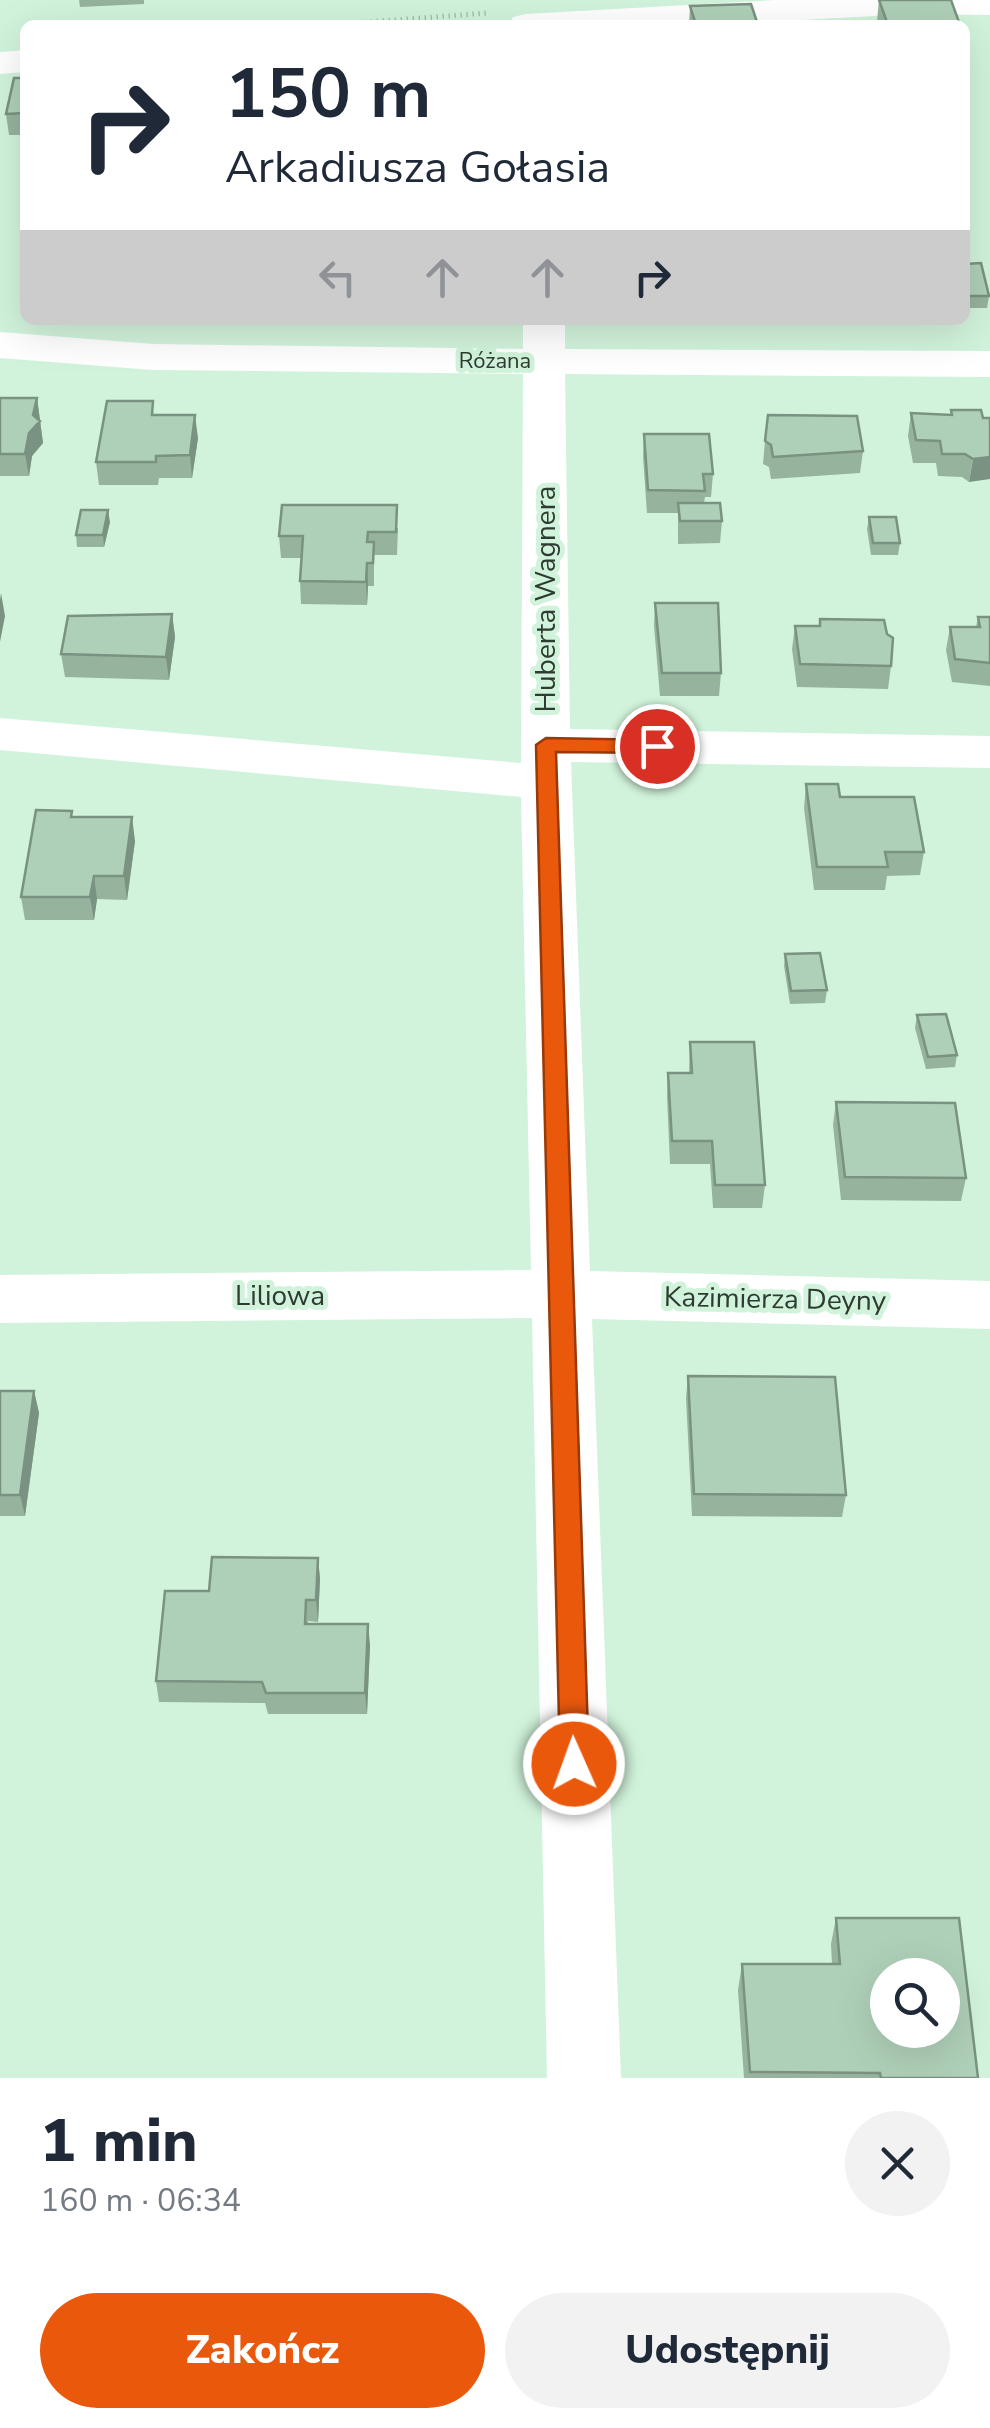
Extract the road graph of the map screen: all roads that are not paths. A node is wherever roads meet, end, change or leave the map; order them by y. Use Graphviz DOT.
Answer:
graph roads {
  1 [pos="910,2"];
  2 [pos="990,4"];
  3 [pos="614,20"];
  4 [pos="545,341"];
  5 [pos="0,345"];
  6 [pos="990,364"];
  7 [pos="0,734"];
  8 [pos="990,752"];
  9 [pos="546,763"];
  10 [pos="560,1294"];
  11 [pos="0,1299"];
  12 [pos="990,1305"];
  13 [pos="584,2078"];
  1 -- 2 [label="street"];
  1 -- 3 [label="street"];
  4 -- 5 [label="street, Różana"];
  4 -- 6 [label="street, Różana"];
  4 -- 9 [label="street, Huberta Wagnera"];
  7 -- 9 [label="street"];
  8 -- 9 [label="street"];
  9 -- 10 [label="street, Huberta Wagnera"];
  10 -- 11 [label="street, Liliowa"];
  10 -- 12 [label="street, Kazimierza Deyny"];
  10 -- 13 [label="street, Huberta Wagnera"];
}
